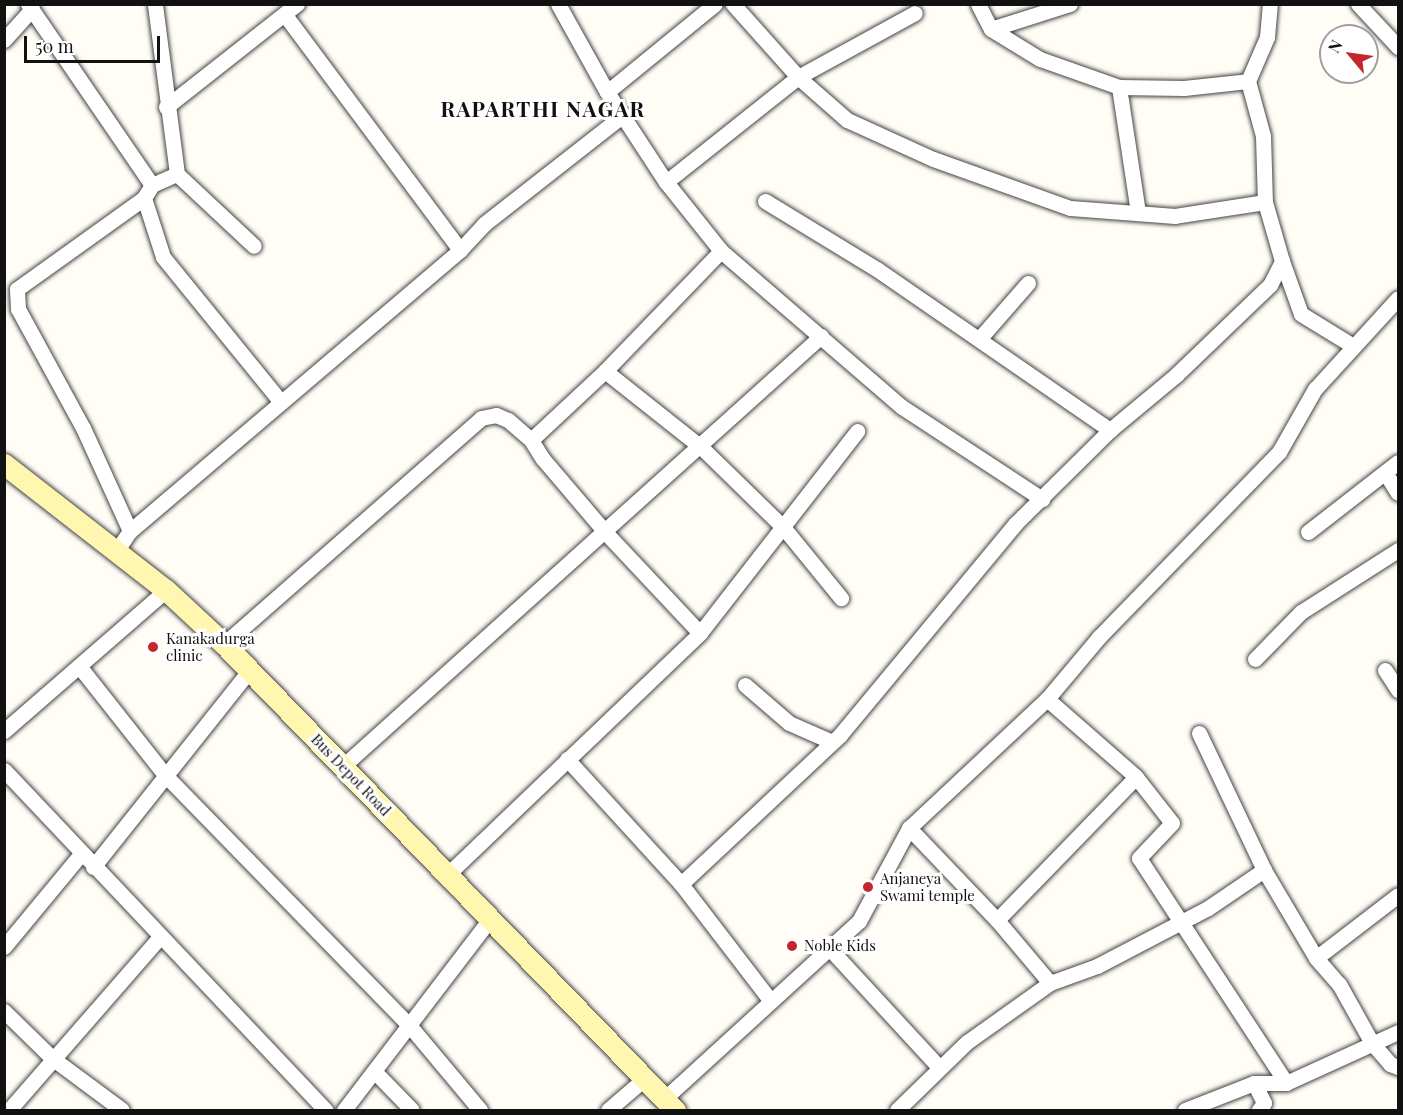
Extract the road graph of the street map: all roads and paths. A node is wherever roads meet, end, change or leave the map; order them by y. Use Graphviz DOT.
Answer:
graph roads {
  1 [pos="155,4"];
  2 [pos="558,4"];
  3 [pos="733,4"];
  4 [pos="978,4"];
  5 [pos="1070,4"];
  6 [pos="1270,4"];
  7 [pos="1358,4"];
  8 [pos="711,6"];
  9 [pos="30,7"];
  10 [pos="291,10"];
  11 [pos="915,13"];
  12 [pos="991,29"];
  13 [pos="4,40"];
  14 [pos="1398,47"];
  15 [pos="798,77"];
  16 [pos="1248,81"];
  17 [pos="1119,87"];
  18 [pos="607,92"];
  19 [pos="166,107"];
  20 [pos="622,115"];
  21 [pos="177,174"];
  22 [pos="666,182"];
  23 [pos="148,192"];
  24 [pos="765,201"];
  25 [pos="1265,202"];
  26 [pos="1138,213"];
  27 [pos="254,246"];
  28 [pos="460,250"];
  29 [pos="721,251"];
  30 [pos="1282,261"];
  31 [pos="1028,283"];
  32 [pos="1398,298"];
  33 [pos="821,336"];
  34 [pos="980,338"];
  35 [pos="1353,346"];
  36 [pos="605,371"];
  37 [pos="280,401"];
  38 [pos="1110,430"];
  39 [pos="857,431"];
  40 [pos="531,440"];
  41 [pos="701,447"];
  42 [pos="1398,462"];
  43 [pos="4,464"];
  44 [pos="1386,474"];
  45 [pos="1398,493"];
  46 [pos="1042,499"];
  47 [pos="783,527"];
  48 [pos="130,531"];
  49 [pos="1308,532"];
  50 [pos="606,533"];
  51 [pos="1398,550"];
  52 [pos="116,553"];
  53 [pos="166,590"];
  54 [pos="842,598"];
  55 [pos="700,633"];
  56 [pos="224,644"];
  57 [pos="1255,659"];
  58 [pos="79,666"];
  59 [pos="1385,670"];
  60 [pos="249,671"];
  61 [pos="745,685"];
  62 [pos="1398,690"];
  63 [pos="1047,699"];
  64 [pos="4,731"];
  65 [pos="1199,733"];
  66 [pos="832,742"];
  67 [pos="567,759"];
  68 [pos="343,766"];
  69 [pos="4,770"];
  70 [pos="165,775"];
  71 [pos="1136,777"];
  72 [pos="909,828"];
  73 [pos="81,854"];
  74 [pos="93,867"];
  75 [pos="1264,870"];
  76 [pos="448,874"];
  77 [pos="681,884"];
  78 [pos="1398,895"];
  79 [pos="490,919"];
  80 [pos="997,920"];
  81 [pos="1179,922"];
  82 [pos="159,938"];
  83 [pos="4,947"];
  84 [pos="830,949"];
  85 [pos="1316,958"];
  86 [pos="1050,983"];
  87 [pos="770,1000"];
  88 [pos="4,1011"];
  89 [pos="409,1025"];
  90 [pos="1398,1032"];
  91 [pos="1372,1042"];
  92 [pos="52,1058"];
  93 [pos="940,1068"];
  94 [pos="1398,1068"];
  95 [pos="374,1071"];
  96 [pos="644,1079"];
  97 [pos="1254,1083"];
  98 [pos="1286,1083"];
  99 [pos="670,1105"];
  100 [pos="9,1110"];
  101 [pos="123,1110"];
  102 [pos="325,1110"];
  103 [pos="344,1110"];
  104 [pos="412,1110"];
  105 [pos="480,1110"];
  106 [pos="608,1110"];
  107 [pos="897,1110"];
  108 [pos="1185,1110"];
  109 [pos="1259,1110"];
  1 -- 19 [label="street"];
  2 -- 18 [label="street"];
  3 -- 15 [label="street"];
  4 -- 12 [label="street"];
  5 -- 12 [label="street"];
  6 -- 16 [label="street"];
  7 -- 14 [label="street"];
  8 -- 18 [label="street"];
  9 -- 13 [label="street"];
  9 -- 23 [label="street"];
  10 -- 19 [label="street"];
  10 -- 28 [label="street"];
  11 -- 15 [label="street"];
  12 -- 17 [label="street"];
  15 -- 22 [label="street"];
  15 -- 26 [label="street"];
  16 -- 17 [label="street"];
  16 -- 25 [label="street"];
  17 -- 26 [label="street"];
  18 -- 20 [label="street"];
  19 -- 21 [label="street"];
  20 -- 22 [label="street"];
  20 -- 28 [label="street"];
  21 -- 23 [label="street"];
  21 -- 27 [label="street"];
  22 -- 29 [label="street"];
  23 -- 37 [label="street"];
  23 -- 48 [label="street"];
  24 -- 34 [label="street"];
  25 -- 26 [label="street"];
  25 -- 30 [label="street"];
  28 -- 37 [label="street"];
  29 -- 33 [label="street"];
  29 -- 36 [label="street"];
  30 -- 35 [label="street"];
  30 -- 38 [label="street"];
  31 -- 34 [label="street"];
  32 -- 35 [label="street"];
  33 -- 41 [label="street"];
  33 -- 46 [label="street"];
  34 -- 38 [label="street"];
  35 -- 63 [label="street"];
  36 -- 40 [label="street"];
  36 -- 41 [label="street"];
  37 -- 48 [label="street"];
  38 -- 46 [label="street"];
  39 -- 47 [label="street"];
  40 -- 50 [label="street"];
  40 -- 56 [label="street"];
  41 -- 47 [label="street"];
  41 -- 50 [label="street"];
  42 -- 44 [label="street"];
  43 -- 52 [label="street, Bus Depot Road"];
  44 -- 45 [label="street"];
  44 -- 49 [label="street"];
  46 -- 66 [label="street"];
  47 -- 54 [label="street"];
  47 -- 55 [label="street"];
  48 -- 52 [label="street"];
  50 -- 55 [label="street"];
  50 -- 68 [label="street"];
  51 -- 57 [label="street"];
  52 -- 53 [label="street, Bus Depot Road"];
  53 -- 56 [label="street, Bus Depot Road"];
  53 -- 58 [label="street"];
  55 -- 67 [label="street"];
  56 -- 60 [label="street, Bus Depot Road"];
  58 -- 64 [label="street"];
  58 -- 70 [label="street"];
  59 -- 62 [label="street"];
  60 -- 68 [label="street, Bus Depot Road"];
  60 -- 70 [label="street"];
  61 -- 66 [label="street"];
  63 -- 71 [label="street"];
  63 -- 72 [label="street"];
  65 -- 75 [label="street"];
  66 -- 77 [label="street"];
  67 -- 76 [label="street"];
  67 -- 77 [label="street"];
  68 -- 76 [label="street, Bus Depot Road"];
  69 -- 73 [label="street"];
  70 -- 74 [label="street"];
  70 -- 89 [label="street"];
  71 -- 80 [label="street"];
  71 -- 81 [label="street"];
  72 -- 80 [label="street"];
  72 -- 84 [label="street"];
  73 -- 74 [label="street"];
  73 -- 83 [label="street"];
  74 -- 82 [label="street"];
  75 -- 81 [label="street"];
  75 -- 85 [label="street"];
  76 -- 79 [label="street, Bus Depot Road"];
  77 -- 87 [label="street"];
  78 -- 85 [label="street"];
  79 -- 89 [label="street"];
  79 -- 96 [label="street, Bus Depot Road"];
  80 -- 86 [label="street"];
  81 -- 86 [label="street"];
  81 -- 98 [label="street"];
  82 -- 92 [label="street"];
  82 -- 102 [label="street"];
  84 -- 87 [label="street"];
  84 -- 93 [label="street"];
  85 -- 91 [label="street"];
  86 -- 93 [label="street"];
  87 -- 99 [label="street"];
  88 -- 92 [label="street"];
  89 -- 95 [label="street"];
  89 -- 105 [label="street"];
  90 -- 91 [label="street"];
  91 -- 94 [label="street"];
  91 -- 98 [label="street"];
  92 -- 100 [label="street"];
  92 -- 101 [label="street"];
  93 -- 107 [label="street"];
  95 -- 103 [label="street"];
  95 -- 104 [label="street"];
  96 -- 99 [label="street, Bus Depot Road"];
  96 -- 106 [label="street"];
  97 -- 98 [label="street"];
  97 -- 108 [label="street"];
  97 -- 109 [label="street"];
}
